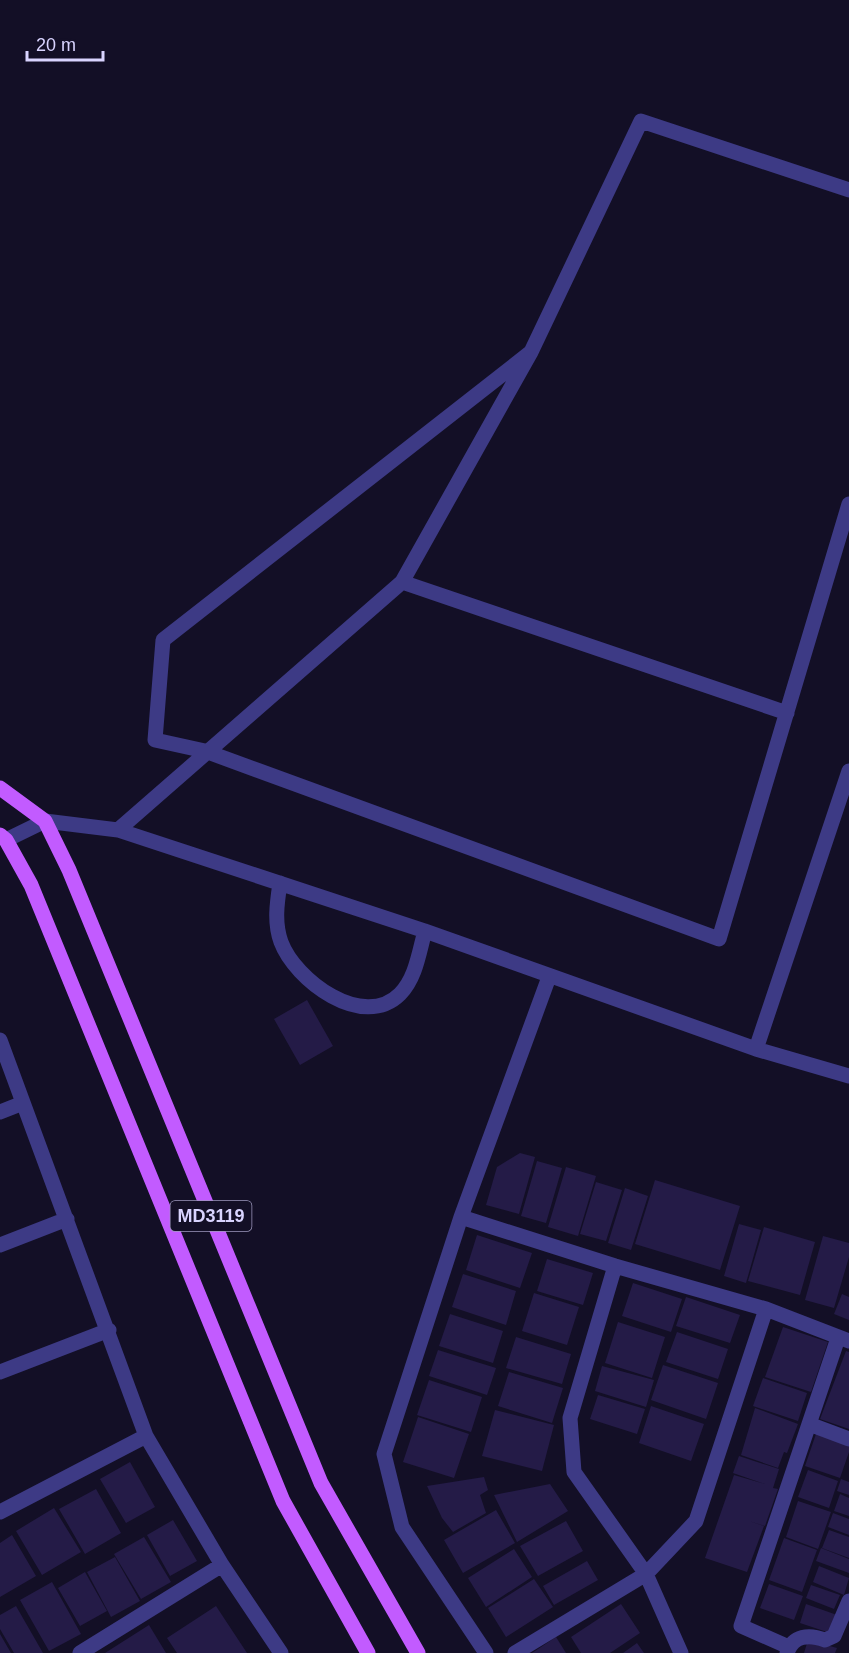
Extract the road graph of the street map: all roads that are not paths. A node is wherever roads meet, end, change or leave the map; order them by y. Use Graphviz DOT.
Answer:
graph roads {
  1 [pos="849,190"];
  2 [pos="531,352"];
  3 [pos="849,504"];
  4 [pos="402,582"];
  5 [pos="787,713"];
  6 [pos="205,751"];
  7 [pos="849,771"];
  8 [pos="0,788"];
  9 [pos="45,821"];
  10 [pos="118,830"];
  11 [pos="3,838"];
  12 [pos="280,883"];
  13 [pos="425,931"];
  14 [pos="549,977"];
  15 [pos="0,1040"];
  16 [pos="756,1049"];
  17 [pos="849,1076"];
  18 [pos="23,1103"];
  19 [pos="0,1112"];
  20 [pos="461,1217"];
  21 [pos="67,1219"];
  22 [pos="0,1245"];
  23 [pos="615,1266"];
  24 [pos="766,1309"];
  25 [pos="109,1330"];
  26 [pos="844,1340"];
  27 [pos="0,1372"];
  28 [pos="809,1424"];
  29 [pos="146,1436"];
  30 [pos="849,1439"];
  31 [pos="0,1512"];
  32 [pos="222,1565"];
  33 [pos="646,1574"];
  34 [pos="849,1601"];
  35 [pos="788,1650"];
  36 [pos="81,1653"];
  37 [pos="281,1653"];
  38 [pos="368,1653"];
  39 [pos="418,1653"];
  40 [pos="486,1653"];
  41 [pos="515,1653"];
  42 [pos="681,1653"];
  1 -- 2 [label="street"];
  2 -- 4 [label="street"];
  2 -- 6 [label="street"];
  3 -- 5 [label="street"];
  4 -- 5 [label="street"];
  4 -- 6 [label="street"];
  5 -- 6 [label="street"];
  6 -- 10 [label="street"];
  7 -- 16 [label="street"];
  8 -- 9 [label="main road, MD3119"];
  9 -- 10 [label="street"];
  9 -- 11 [label="street"];
  9 -- 39 [label="main road, MD3119"];
  10 -- 12 [label="street"];
  11 -- 38 [label="main road, MD3119"];
  12 -- 13 [label="street"];
  12 -- 13 [label="street"];
  13 -- 14 [label="street"];
  14 -- 16 [label="street"];
  14 -- 20 [label="street"];
  15 -- 18 [label="street"];
  16 -- 17 [label="street"];
  18 -- 19 [label="street"];
  18 -- 21 [label="street"];
  20 -- 23 [label="street"];
  20 -- 40 [label="street"];
  21 -- 22 [label="street"];
  21 -- 25 [label="street"];
  23 -- 24 [label="street"];
  23 -- 33 [label="street"];
  24 -- 26 [label="street"];
  24 -- 33 [label="street"];
  25 -- 27 [label="street"];
  25 -- 29 [label="street"];
  26 -- 28 [label="street"];
  28 -- 30 [label="street"];
  28 -- 35 [label="street"];
  29 -- 31 [label="street"];
  29 -- 32 [label="street"];
  32 -- 36 [label="street"];
  32 -- 37 [label="street"];
  33 -- 41 [label="street"];
  33 -- 42 [label="street"];
  34 -- 35 [label="street"];
}
